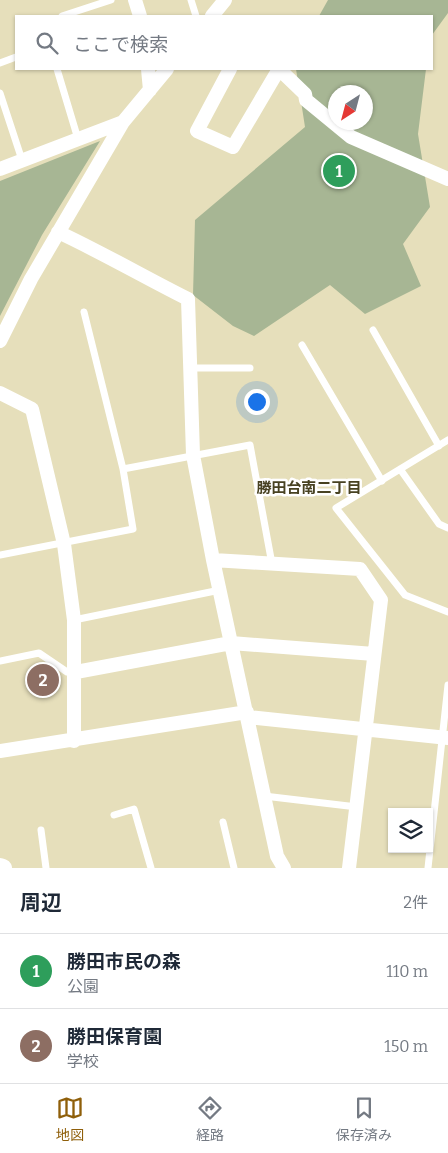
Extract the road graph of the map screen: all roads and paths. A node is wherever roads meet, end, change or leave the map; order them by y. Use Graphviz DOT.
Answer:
graph roads {
  1 [pos="111,0"];
  2 [pos="134,0"];
  3 [pos="191,0"];
  4 [pos="65,15"];
  5 [pos="140,15"];
  6 [pos="196,15"];
  7 [pos="15,57"];
  8 [pos="0,63"];
  9 [pos="57,70"];
  10 [pos="148,70"];
  11 [pos="167,70"];
  12 [pos="229,70"];
  13 [pos="278,70"];
  14 [pos="280,70"];
  15 [pos="150,90"];
  16 [pos="0,93"];
  17 [pos="123,122"];
  18 [pos="78,140"];
  19 [pos="22,160"];
  20 [pos="0,168"];
  21 [pos="448,179"];
  22 [pos="58,232"];
  23 [pos="84,312"];
  24 [pos="373,330"];
  25 [pos="0,341"];
  26 [pos="302,345"];
  27 [pos="190,368"];
  28 [pos="250,368"];
  29 [pos="0,393"];
  30 [pos="448,440"];
  31 [pos="439,446"];
  32 [pos="193,455"];
  33 [pos="123,469"];
  34 [pos="400,469"];
  35 [pos="382,481"];
  36 [pos="448,528"];
  37 [pos="64,544"];
  38 [pos="0,555"];
  39 [pos="213,560"];
  40 [pos="272,564"];
  41 [pos="220,590"];
  42 [pos="448,612"];
  43 [pos="74,620"];
  44 [pos="232,643"];
  45 [pos="374,654"];
  46 [pos="0,661"];
  47 [pos="76,672"];
  48 [pos="448,685"];
  49 [pos="247,715"];
  50 [pos="367,728"];
  51 [pos="445,738"];
  52 [pos="74,741"];
  53 [pos="0,751"];
  54 [pos="264,796"];
  55 [pos="357,808"];
  56 [pos="114,815"];
  57 [pos="223,822"];
  58 [pos="41,830"];
  59 [pos="46,868"];
  60 [pos="151,868"];
  61 [pos="234,868"];
  62 [pos="284,868"];
  63 [pos="349,868"];
  64 [pos="428,868"];
  1 -- 4 [label="lane"];
  2 -- 5 [label="street"];
  3 -- 6 [label="lane"];
  7 -- 8 [label="lane"];
  9 -- 18 [label="lane"];
  10 -- 15 [label="street"];
  11 -- 15 [label="street"];
  12 -- 13 [label="street"];
  14 -- 21 [label="street"];
  15 -- 17 [label="street"];
  16 -- 19 [label="lane"];
  17 -- 18 [label="street"];
  17 -- 22 [label="street"];
  18 -- 19 [label="street"];
  19 -- 20 [label="street"];
  22 -- 25 [label="street"];
  22 -- 27 [label="street"];
  23 -- 33 [label="lane"];
  24 -- 31 [label="lane"];
  26 -- 35 [label="lane"];
  27 -- 28 [label="lane"];
  27 -- 32 [label="street"];
  29 -- 37 [label="street"];
  30 -- 31 [label="lane"];
  31 -- 34 [label="lane"];
  32 -- 33 [label="lane"];
  32 -- 39 [label="street"];
  32 -- 40 [label="lane"];
  33 -- 37 [label="lane"];
  34 -- 35 [label="lane"];
  34 -- 36 [label="lane"];
  35 -- 42 [label="lane"];
  37 -- 38 [label="lane"];
  37 -- 43 [label="street"];
  39 -- 40 [label="street"];
  39 -- 41 [label="street"];
  40 -- 45 [label="street"];
  41 -- 43 [label="lane"];
  41 -- 44 [label="street"];
  43 -- 47 [label="street"];
  44 -- 45 [label="street"];
  44 -- 47 [label="street"];
  44 -- 49 [label="street"];
  45 -- 50 [label="street"];
  46 -- 47 [label="lane"];
  47 -- 52 [label="street"];
  48 -- 51 [label="lane"];
  49 -- 50 [label="street"];
  49 -- 52 [label="street"];
  49 -- 54 [label="street"];
  50 -- 51 [label="street"];
  50 -- 55 [label="street"];
  51 -- 64 [label="lane"];
  52 -- 53 [label="street"];
  54 -- 55 [label="lane"];
  54 -- 62 [label="street"];
  55 -- 63 [label="street"];
  56 -- 60 [label="lane"];
  57 -- 61 [label="lane"];
  58 -- 59 [label="lane"];
}
